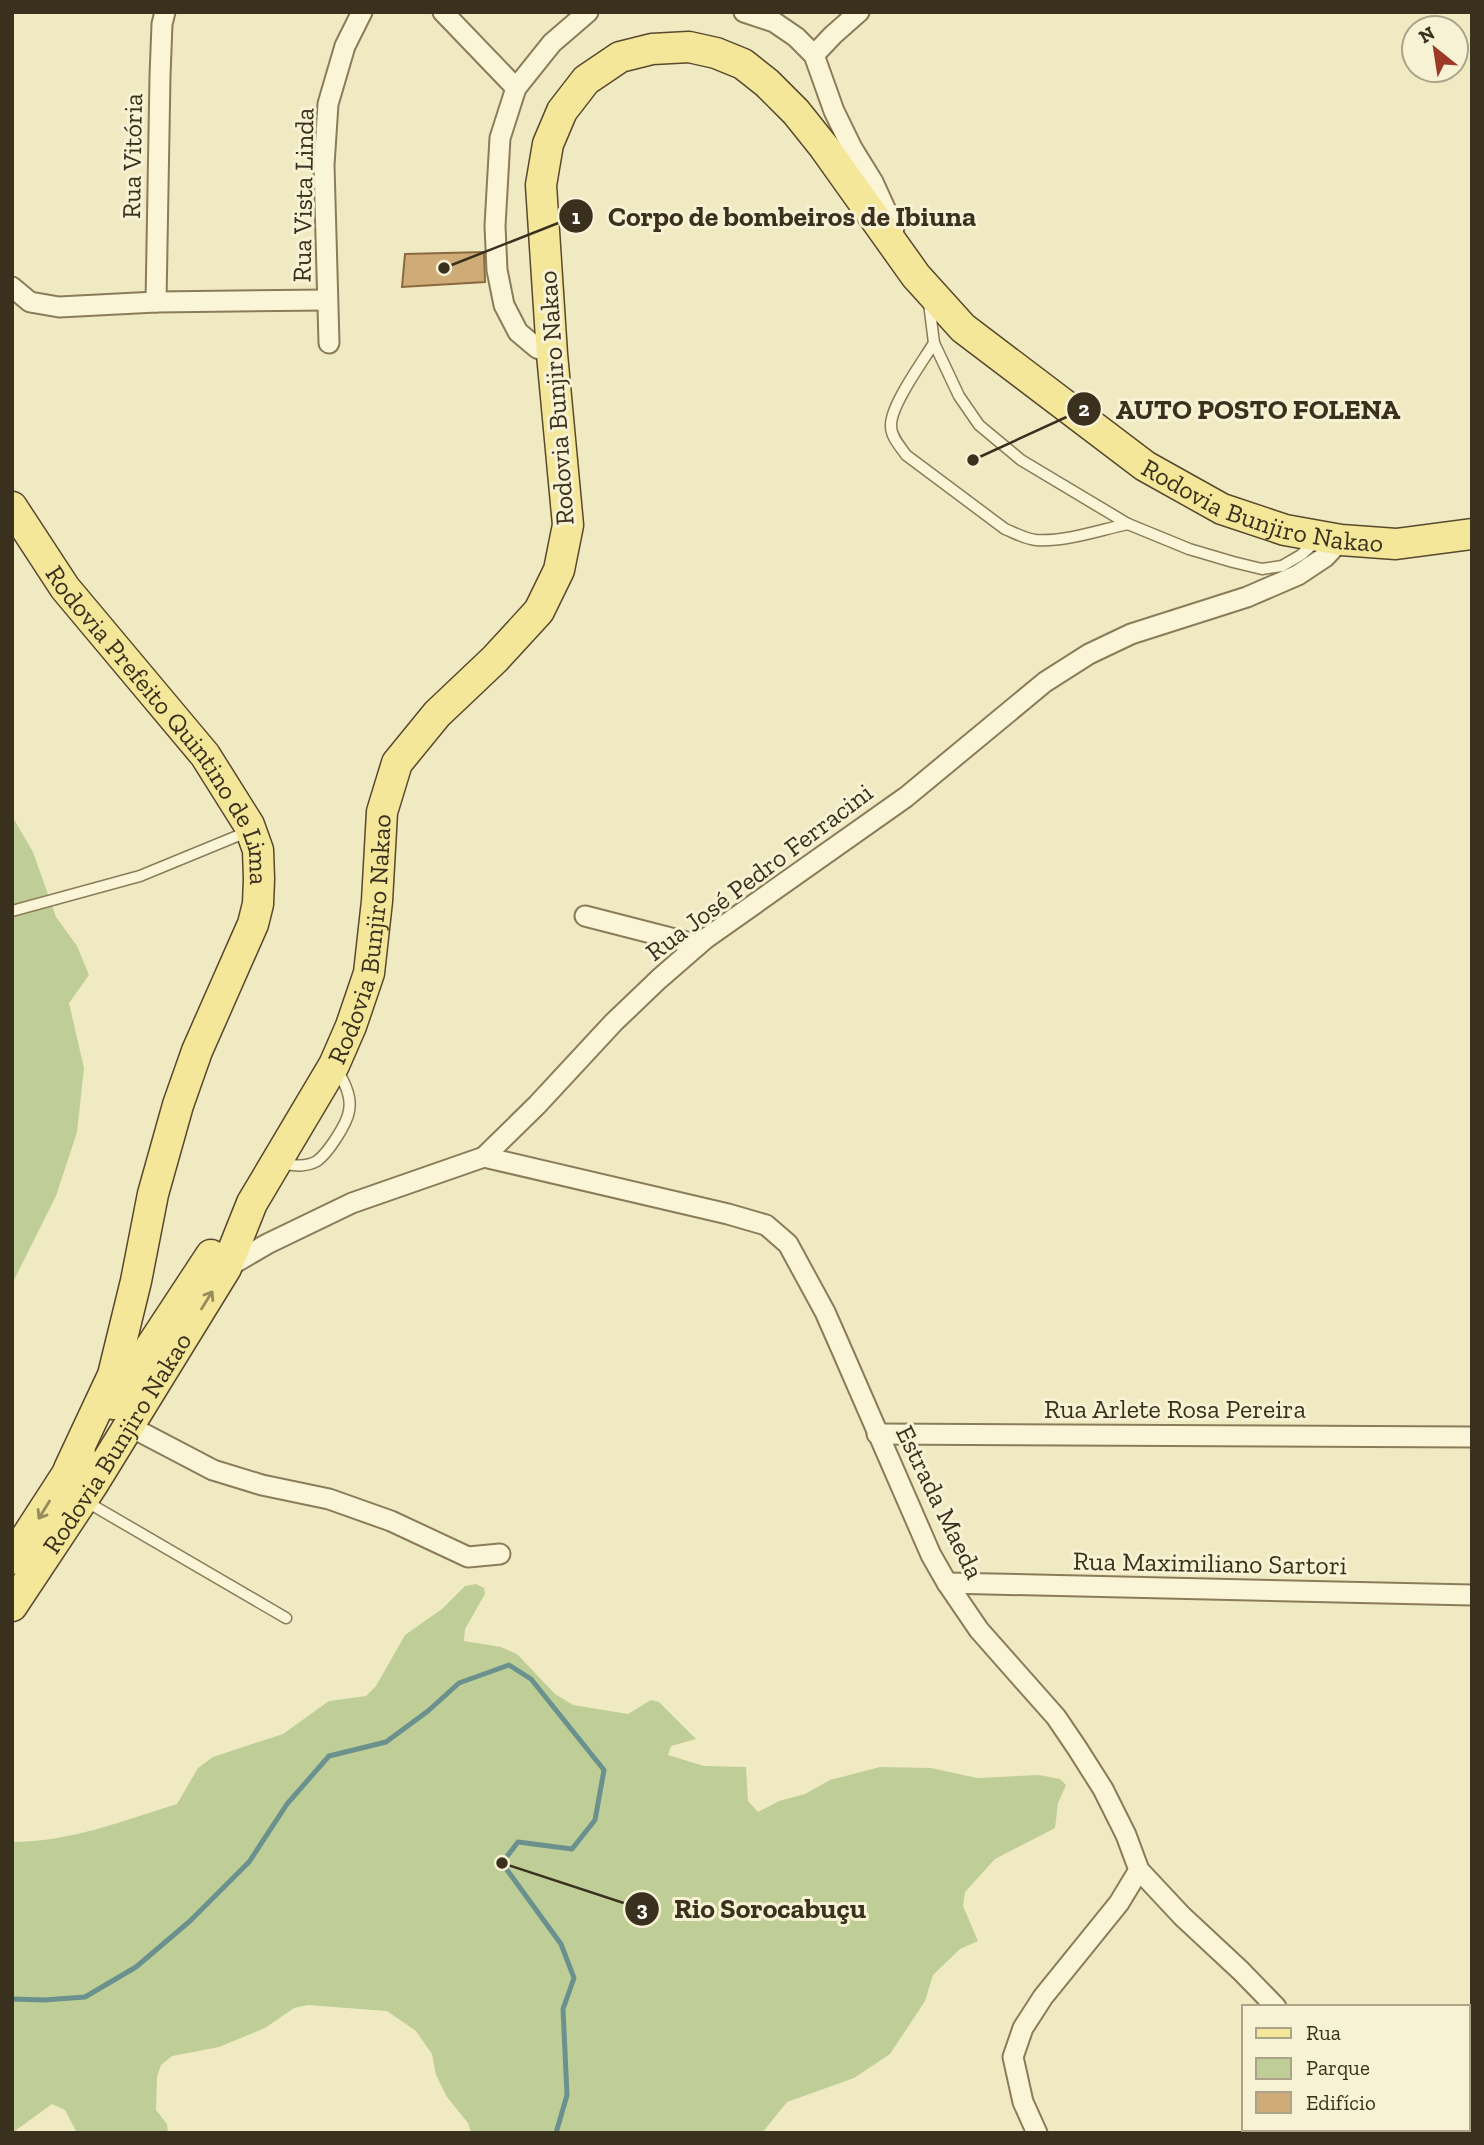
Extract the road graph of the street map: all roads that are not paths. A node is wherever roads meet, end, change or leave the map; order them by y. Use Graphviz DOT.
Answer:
graph roads {
  1 [pos="165,12"];
  2 [pos="362,12"];
  3 [pos="443,12"];
  4 [pos="588,12"];
  5 [pos="744,12"];
  6 [pos="859,12"];
  7 [pos="814,55"];
  8 [pos="516,88"];
  9 [pos="922,282"];
  10 [pos="12,287"];
  11 [pos="327,300"];
  12 [pos="156,302"];
  13 [pos="329,343"];
  14 [pos="934,343"];
  15 [pos="552,354"];
  16 [pos="12,507"];
  17 [pos="1128,524"];
  18 [pos="1468,535"];
  19 [pos="1331,538"];
  20 [pos="251,830"];
  21 [pos="12,911"];
  22 [pos="585,916"];
  23 [pos="698,945"];
  24 [pos="334,1065"];
  25 [pos="484,1157"];
  26 [pos="275,1162"];
  27 [pos="252,1203"];
  28 [pos="226,1268"];
  29 [pos="136,1281"];
  30 [pos="136,1371"];
  31 [pos="129,1426"];
  32 [pos="877,1434"];
  33 [pos="1472,1437"];
  34 [pos="69,1469"];
  35 [pos="83,1500"];
  36 [pos="49,1549"];
  37 [pos="500,1554"];
  38 [pos="12,1559"];
  39 [pos="947,1583"];
  40 [pos="1472,1595"];
  41 [pos="12,1605"];
  42 [pos="285,1618"];
  43 [pos="1139,1870"];
  44 [pos="1274,2005"];
  45 [pos="1037,2133"];
  1 -- 12 [label="street, Rua Vitória"];
  2 -- 11 [label="street, Rua Vista Linda"];
  3 -- 8 [label="street"];
  4 -- 8 [label="street"];
  5 -- 7 [label="street"];
  6 -- 7 [label="street"];
  7 -- 9 [label="street"];
  8 -- 15 [label="street"];
  9 -- 14 [label="lane"];
  9 -- 15 [label="main road, Rodovia Bunjiro Nakao"];
  9 -- 19 [label="main road, Rodovia Bunjiro Nakao"];
  10 -- 12 [label="street"];
  11 -- 12 [label="street"];
  11 -- 13 [label="street, Rua Vista Linda"];
  14 -- 17 [label="lane"];
  14 -- 17 [label="lane"];
  15 -- 24 [label="main road, Rodovia Bunjiro Nakao"];
  16 -- 20 [label="main road, Rodovia Prefeito Quintino de Lima"];
  17 -- 19 [label="lane"];
  18 -- 19 [label="main road, Rodovia Bunjiro Nakao"];
  19 -- 23 [label="street, Rua José Pedro Ferracini"];
  20 -- 21 [label="lane"];
  20 -- 29 [label="main road, Rodovia Prefeito Quintino de Lima"];
  22 -- 23 [label="street"];
  23 -- 25 [label="street, Rua José Pedro Ferracini"];
  24 -- 26 [label="main road, Rodovia Bunjiro Nakao"];
  24 -- 26 [label="lane"];
  25 -- 28 [label="street, Rua José Pedro Ferracini"];
  25 -- 32 [label="street, Estrada Maeda"];
  26 -- 27 [label="main road, Rodovia Bunjiro Nakao"];
  27 -- 28 [label="main road, Rodovia Bunjiro Nakao"];
  27 -- 30 [label="main road, Rodovia Bunjiro Nakao"];
  31 -- 28 [label="main road, Rodovia Bunjiro Nakao, one-way"];
  29 -- 30 [label="main road"];
  29 -- 34 [label="main road, Rodovia Prefeito Quintino de Lima"];
  30 -- 34 [label="main road, Rodovia Bunjiro Nakao"];
  30 -- 36 [label="main road"];
  31 -- 35 [label="main road, Rodovia Bunjiro Nakao"];
  31 -- 37 [label="street"];
  32 -- 33 [label="street, Rua Arlete Rosa Pereira"];
  32 -- 39 [label="street, Estrada Maeda"];
  34 -- 38 [label="main road, Rodovia Bunjiro Nakao, one-way"];
  35 -- 36 [label="main road, Rodovia Bunjiro Nakao"];
  35 -- 42 [label="lane"];
  36 -- 41 [label="main road, Rodovia Bunjiro Nakao"];
  39 -- 40 [label="street, Rua Maximiliano Sartori"];
  39 -- 43 [label="street, Estrada Maeda"];
  43 -- 44 [label="street, Estrada Maeda"];
  43 -- 45 [label="street"];
}
